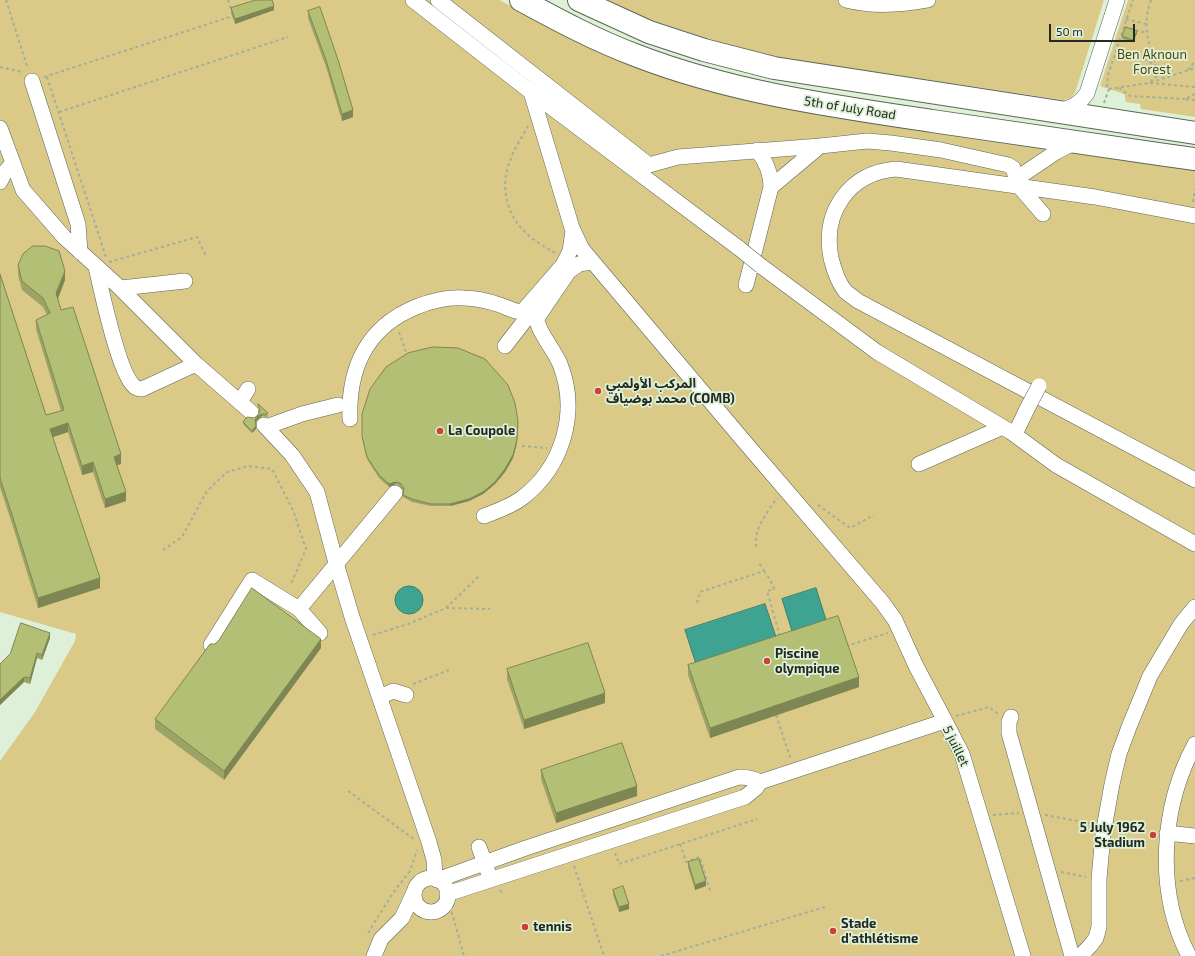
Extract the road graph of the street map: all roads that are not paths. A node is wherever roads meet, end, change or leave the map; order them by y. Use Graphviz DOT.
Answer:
graph roads {
  1 [pos="413,0"];
  2 [pos="438,0"];
  3 [pos="521,0"];
  4 [pos="579,0"];
  5 [pos="846,0"];
  6 [pos="928,0"];
  7 [pos="1117,0"];
  8 [pos="31,78"];
  9 [pos="531,92"];
  10 [pos="1087,93"];
  11 [pos="1059,111"];
  12 [pos="1110,116"];
  13 [pos="0,128"];
  14 [pos="1195,133"];
  15 [pos="1075,142"];
  16 [pos="820,146"];
  17 [pos="757,150"];
  18 [pos="1195,160"];
  19 [pos="13,163"];
  20 [pos="642,168"];
  21 [pos="0,182"];
  22 [pos="1017,182"];
  23 [pos="770,187"];
  24 [pos="1193,212"];
  25 [pos="1043,214"];
  26 [pos="572,228"];
  27 [pos="80,252"];
  28 [pos="591,262"];
  29 [pos="96,267"];
  30 [pos="185,281"];
  31 [pos="746,285"];
  32 [pos="120,288"];
  33 [pos="548,291"];
  34 [pos="505,346"];
  35 [pos="196,364"];
  36 [pos="1039,386"];
  37 [pos="248,389"];
  38 [pos="240,402"];
  39 [pos="338,405"];
  40 [pos="251,412"];
  41 [pos="350,419"];
  42 [pos="1009,430"];
  43 [pos="919,464"];
  44 [pos="1195,480"];
  45 [pos="395,493"];
  46 [pos="484,516"];
  47 [pos="1195,544"];
  48 [pos="336,563"];
  49 [pos="1195,607"];
  50 [pos="299,609"];
  51 [pos="320,633"];
  52 [pos="211,645"];
  53 [pos="1010,720"];
  54 [pos="945,721"];
  55 [pos="1195,744"];
  56 [pos="760,782"];
  57 [pos="707,787"];
  58 [pos="713,807"];
  59 [pos="1167,833"];
  60 [pos="1195,836"];
  61 [pos="479,847"];
  62 [pos="485,863"];
  63 [pos="436,880"];
  64 [pos="491,880"];
  65 [pos="415,889"];
  66 [pos="447,896"];
  67 [pos="425,911"];
  68 [pos="402,918"];
  69 [pos="374,956"];
  70 [pos="1023,956"];
  71 [pos="1072,956"];
  72 [pos="1080,956"];
  73 [pos="1189,956"];
  1 -- 9 [label="street"];
  2 -- 20 [label="street"];
  3 -- 15 [label="highway, 5th of July Road"];
  4 -- 11 [label="highway, 5th of July Road"];
  5 -- 6 [label="street"];
  7 -- 10 [label="street"];
  8 -- 27 [label="street"];
  9 -- 20 [label="street"];
  9 -- 26 [label="street"];
  10 -- 11 [label="street"];
  10 -- 12 [label="street"];
  11 -- 12 [label="highway, 5th of July Road"];
  12 -- 14 [label="highway, 5th of July Road"];
  13 -- 19 [label="street"];
  15 -- 18 [label="highway, 5th of July Road"];
  15 -- 22 [label="street"];
  16 -- 17 [label="street"];
  16 -- 22 [label="street"];
  16 -- 23 [label="street"];
  17 -- 20 [label="street"];
  17 -- 23 [label="street"];
  19 -- 21 [label="street"];
  19 -- 27 [label="street"];
  20 -- 42 [label="street, bridge"];
  22 -- 24 [label="street"];
  22 -- 25 [label="street"];
  22 -- 44 [label="street"];
  23 -- 31 [label="street"];
  26 -- 28 [label="street"];
  26 -- 33 [label="street"];
  27 -- 29 [label="street"];
  28 -- 33 [label="street"];
  28 -- 54 [label="street"];
  29 -- 32 [label="street"];
  29 -- 35 [label="street"];
  30 -- 32 [label="street"];
  32 -- 35 [label="street"];
  33 -- 34 [label="street"];
  33 -- 41 [label="street"];
  33 -- 46 [label="street"];
  35 -- 38 [label="street"];
  36 -- 42 [label="street, bridge"];
  37 -- 38 [label="street"];
  38 -- 40 [label="street"];
  39 -- 48 [label="street"];
  42 -- 43 [label="street"];
  42 -- 47 [label="street"];
  45 -- 48 [label="street"];
  48 -- 50 [label="street"];
  48 -- 63 [label="street"];
  49 -- 72 [label="street"];
  50 -- 51 [label="street"];
  50 -- 52 [label="street"];
  53 -- 71 [label="street"];
  54 -- 56 [label="street, 5 juillet"];
  54 -- 70 [label="street, 5 juillet"];
  55 -- 59 [label="street"];
  56 -- 57 [label="street"];
  56 -- 58 [label="street"];
  57 -- 58 [label="street"];
  57 -- 62 [label="street"];
  58 -- 64 [label="street"];
  59 -- 60 [label="street"];
  59 -- 73 [label="street"];
  61 -- 62 [label="street"];
  62 -- 63 [label="street"];
  62 -- 64 [label="street"];
  63 -- 65 [label="street"];
  63 -- 66 [label="street"];
  64 -- 66 [label="street"];
  65 -- 67 [label="street"];
  65 -- 68 [label="street"];
  66 -- 67 [label="street"];
  67 -- 68 [label="street"];
  68 -- 69 [label="street"];
}
